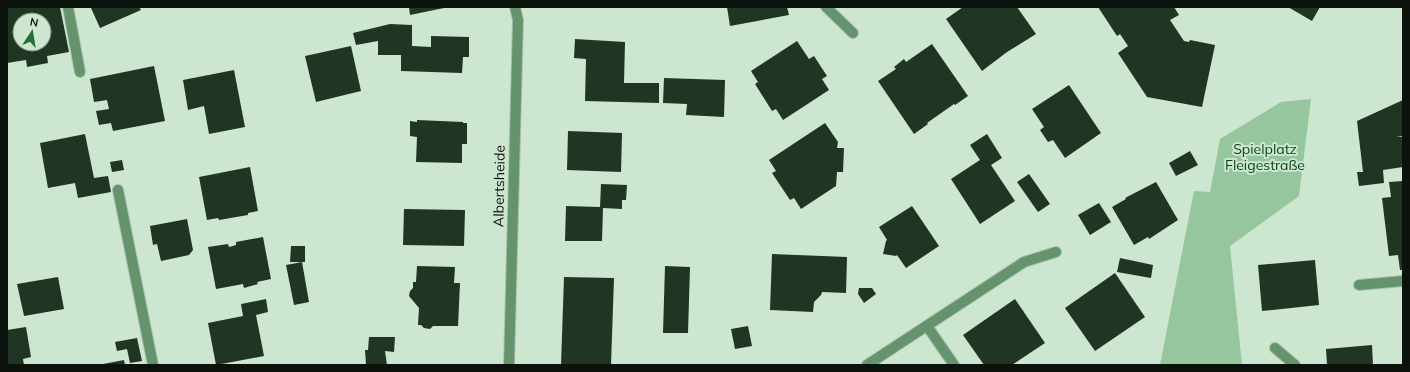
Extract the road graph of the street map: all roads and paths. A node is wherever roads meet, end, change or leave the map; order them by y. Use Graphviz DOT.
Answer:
graph roads {
  1 [pos="68,7"];
  2 [pos="515,7"];
  3 [pos="826,7"];
  4 [pos="853,33"];
  5 [pos="80,72"];
  6 [pos="118,190"];
  7 [pos="1056,252"];
  8 [pos="1403,281"];
  9 [pos="1359,285"];
  10 [pos="927,326"];
  11 [pos="1275,348"];
  12 [pos="153,365"];
  13 [pos="509,365"];
  14 [pos="867,365"];
  15 [pos="954,365"];
  16 [pos="1294,365"];
  1 -- 5 [label="street"];
  2 -- 13 [label="street, Albertsheide"];
  3 -- 4 [label="street"];
  6 -- 12 [label="street"];
  7 -- 10 [label="street"];
  8 -- 9 [label="street"];
  10 -- 14 [label="street"];
  10 -- 15 [label="street"];
  11 -- 16 [label="street"];
}
